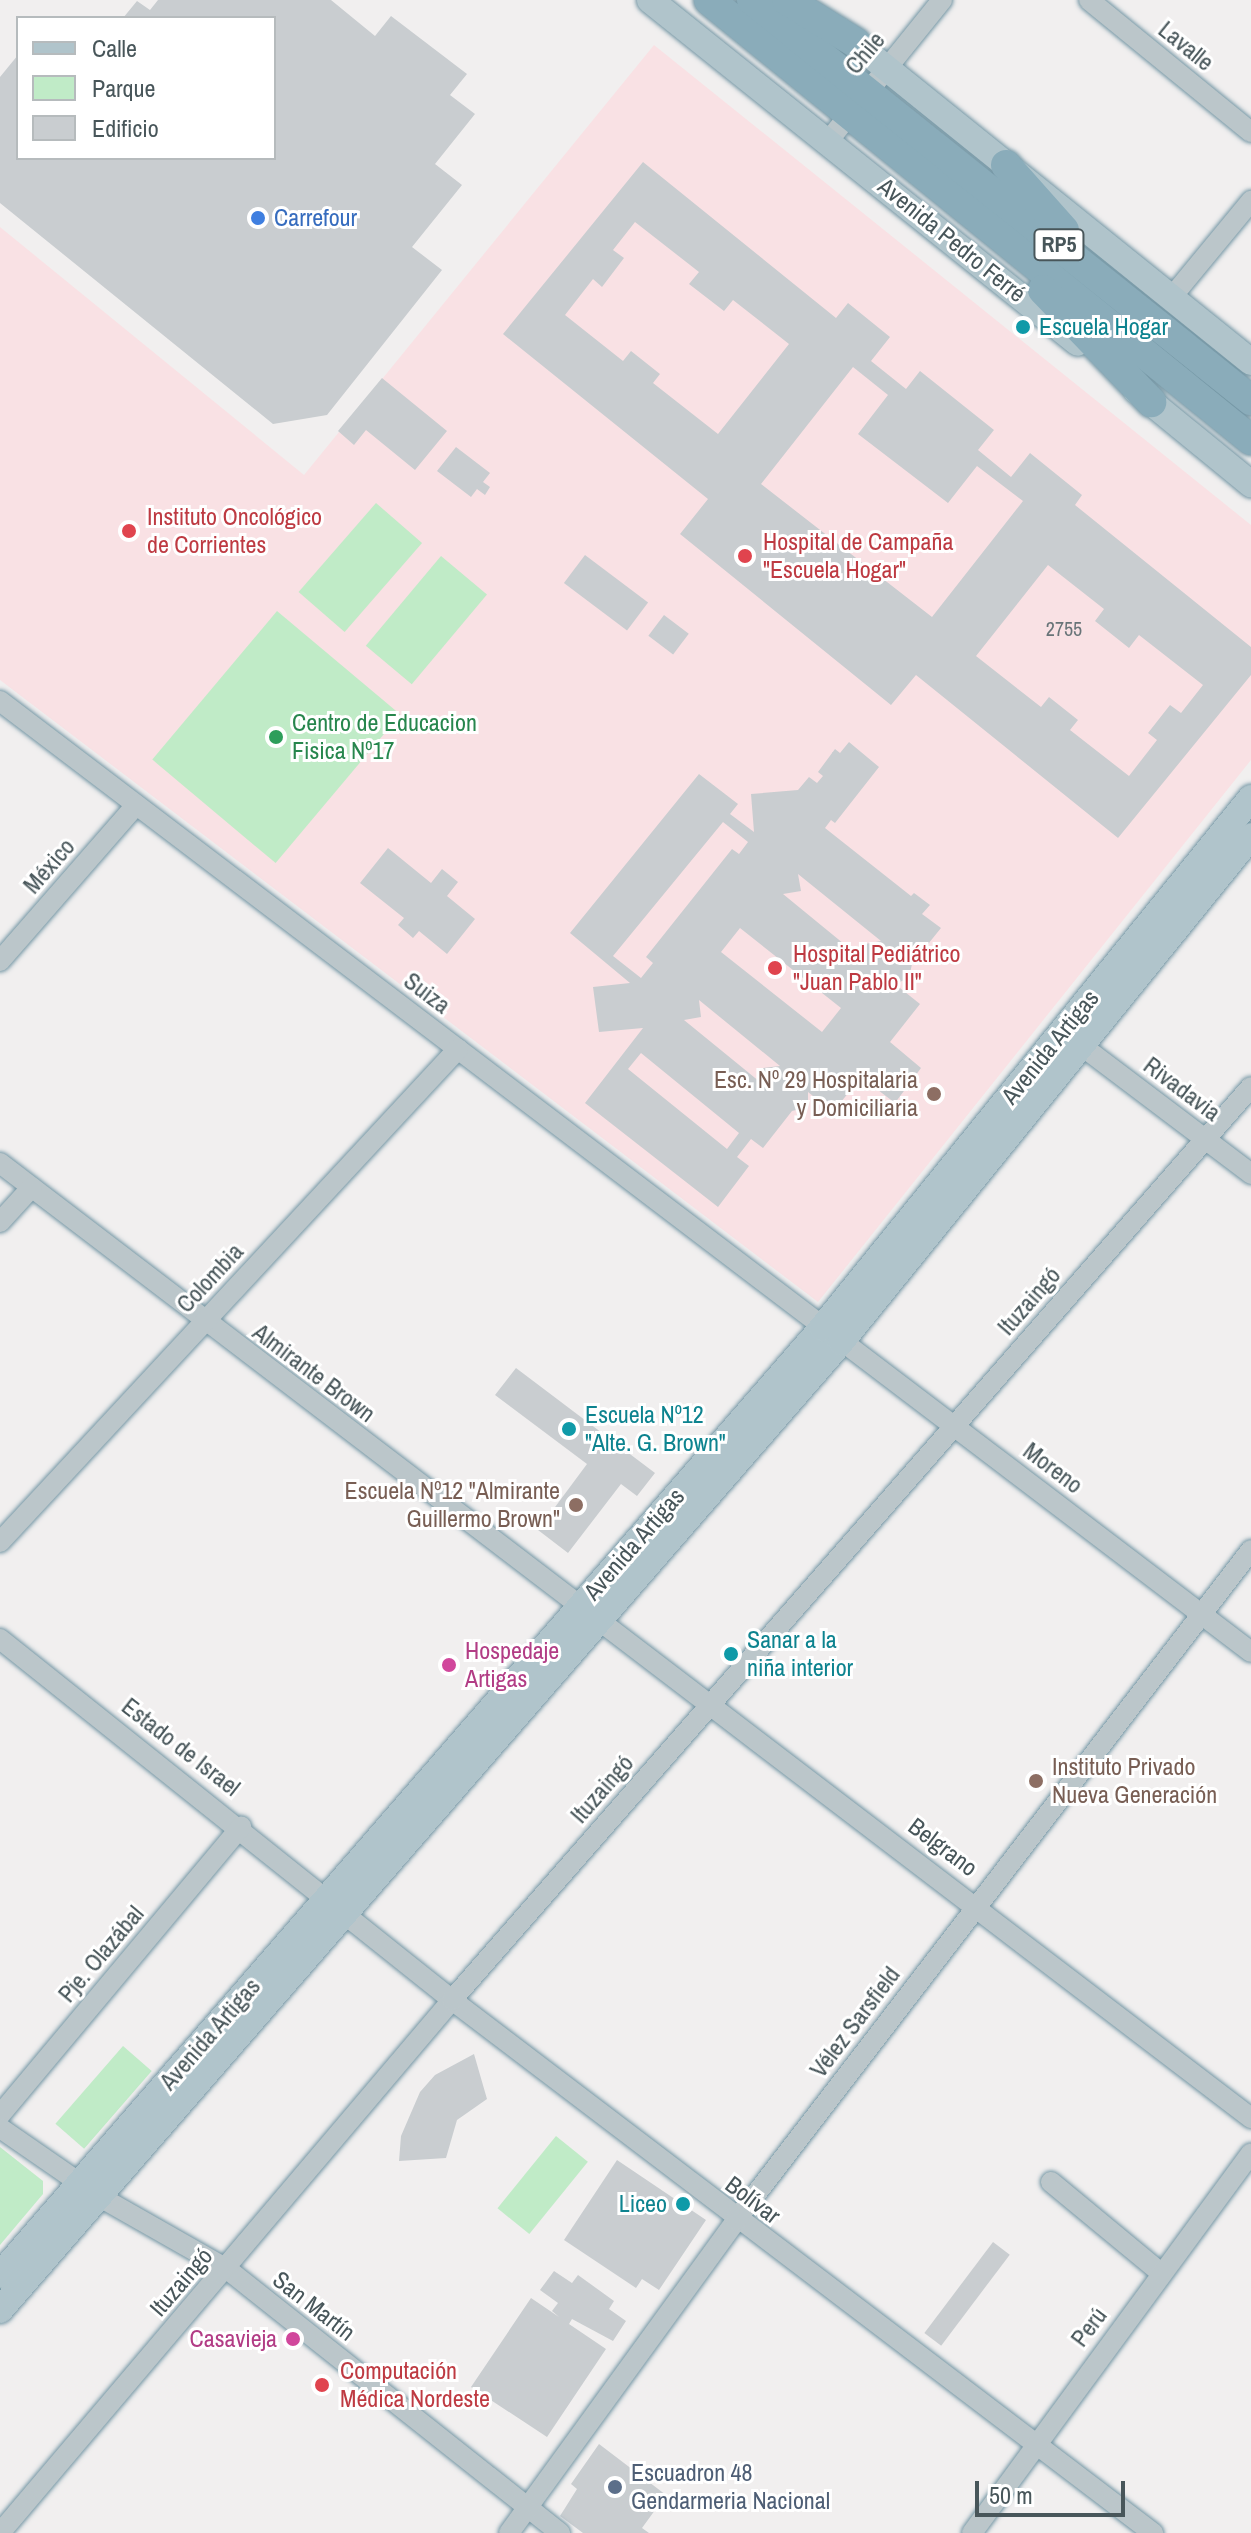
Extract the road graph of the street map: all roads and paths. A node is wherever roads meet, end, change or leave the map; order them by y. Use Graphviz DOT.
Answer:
graph roads {
  1 [pos="650,0"];
  2 [pos="709,0"];
  3 [pos="752,0"];
  4 [pos="787,0"];
  5 [pos="802,0"];
  6 [pos="942,0"];
  7 [pos="1089,0"];
  8 [pos="856,43"];
  9 [pos="868,91"];
  10 [pos="1251,132"];
  11 [pos="829,140"];
  12 [pos="1006,165"];
  13 [pos="937,183"];
  14 [pos="1251,201"];
  15 [pos="1171,298"];
  16 [pos="1191,349"];
  17 [pos="1251,362"];
  18 [pos="1251,400"];
  19 [pos="1151,402"];
  20 [pos="1251,440"];
  21 [pos="1251,484"];
  22 [pos="0,701"];
  23 [pos="1251,798"];
  24 [pos="136,805"];
  25 [pos="1251,836"];
  26 [pos="3,951"];
  27 [pos="1082,1046"];
  28 [pos="458,1049"];
  29 [pos="1251,1087"];
  30 [pos="1205,1139"];
  31 [pos="0,1163"];
  32 [pos="1251,1174"];
  33 [pos="32,1187"];
  34 [pos="0,1222"];
  35 [pos="205,1322"];
  36 [pos="831,1335"];
  37 [pos="955,1425"];
  38 [pos="0,1542"];
  39 [pos="1251,1550"];
  40 [pos="589,1614"];
  41 [pos="1200,1614"];
  42 [pos="0,1639"];
  43 [pos="1251,1652"];
  44 [pos="713,1703"];
  45 [pos="241,1827"];
  46 [pos="339,1904"];
  47 [pos="977,1905"];
  48 [pos="452,2000"];
  49 [pos="0,2115"];
  50 [pos="1251,2118"];
  51 [pos="0,2128"];
  52 [pos="1251,2153"];
  53 [pos="1051,2182"];
  54 [pos="89,2190"];
  55 [pos="736,2220"];
  56 [pos="227,2269"];
  57 [pos="1161,2273"];
  58 [pos="0,2275"];
  59 [pos="0,2310"];
  60 [pos="1034,2444"];
  61 [pos="528,2508"];
  62 [pos="0,2533"];
  63 [pos="509,2533"];
  64 [pos="560,2533"];
  65 [pos="972,2533"];
  66 [pos="1153,2533"];
  1 -- 11 [label="main road, Avenida Pedro Ferré"];
  2 -- 9 [label="highway, Avenida Pedro Ferré"];
  3 -- 9 [label="highway, Avenida Pedro Ferré"];
  4 -- 8 [label="highway"];
  5 -- 8 [label="main road, Avenida Pedro Ferré"];
  6 -- 9 [label="street, Chile"];
  7 -- 10 [label="street, Lavalle"];
  8 -- 9 [label="main road, Avenida Pedro Ferré"];
  9 -- 11 [label="street, Chile"];
  9 -- 12 [label="main road, Avenida Pedro Ferré"];
  9 -- 13 [label="highway, Avenida Pedro Ferré"];
  9 -- 16 [label="highway, Avenida Pedro Ferré / RP5"];
  11 -- 19 [label="main road, Avenida Pedro Ferré"];
  12 -- 15 [label="main road, Avenida Pedro Ferré"];
  12 -- 16 [label="highway"];
  13 -- 19 [label="highway"];
  13 -- 20 [label="highway, Avenida Pedro Ferré"];
  14 -- 15 [label="street"];
  15 -- 17 [label="main road, Avenida Pedro Ferré"];
  16 -- 18 [label="highway, Avenida Pedro Ferré / RP5"];
  19 -- 21 [label="main road, Avenida Pedro Ferré"];
  22 -- 24 [label="street, Suiza"];
  23 -- 36 [label="main road, Avenida Artigas"];
  24 -- 26 [label="street, México"];
  24 -- 28 [label="street, Suiza"];
  25 -- 27 [label="main road, Avenida Artigas"];
  27 -- 30 [label="street, Rivadavia"];
  27 -- 36 [label="main road, Avenida Artigas"];
  28 -- 35 [label="street, Colombia"];
  28 -- 36 [label="street, Suiza"];
  29 -- 30 [label="street, Ituzaingó"];
  30 -- 32 [label="street, Rivadavia"];
  30 -- 37 [label="street, Ituzaingó"];
  31 -- 33 [label="street, Almirante Brown"];
  33 -- 34 [label="street"];
  33 -- 35 [label="street, Almirante Brown"];
  35 -- 38 [label="street, Colombia"];
  35 -- 40 [label="street, Almirante Brown"];
  36 -- 37 [label="street, Moreno"];
  36 -- 40 [label="main road, Avenida Artigas"];
  37 -- 41 [label="street, Moreno"];
  37 -- 44 [label="street, Ituzaingó"];
  39 -- 41 [label="street, Vélez Sarsfield"];
  40 -- 44 [label="street, Belgrano"];
  40 -- 46 [label="main road, Avenida Artigas"];
  41 -- 43 [label="street, Moreno"];
  41 -- 47 [label="street, Vélez Sarsfield"];
  42 -- 45 [label="street, Estado de Israel"];
  44 -- 47 [label="street, Belgrano"];
  44 -- 48 [label="street, Ituzaingó"];
  45 -- 46 [label="street, Estado de Israel"];
  45 -- 49 [label="street, Pje. Olazábal"];
  46 -- 48 [label="street, Bolívar"];
  46 -- 54 [label="main road, Avenida Artigas"];
  47 -- 50 [label="street, Belgrano"];
  47 -- 55 [label="street, Vélez Sarsfield"];
  48 -- 55 [label="street, Bolívar"];
  48 -- 56 [label="street, Ituzaingó"];
  51 -- 54 [label="street, San Martín"];
  52 -- 57 [label="street, Perú"];
  53 -- 57 [label="street"];
  54 -- 56 [label="street, San Martín"];
  54 -- 58 [label="main road, Avenida Artigas"];
  54 -- 59 [label="main road, Avenida Artigas"];
  55 -- 60 [label="street, Bolívar"];
  55 -- 61 [label="street, Vélez Sarsfield"];
  56 -- 61 [label="street, San Martín"];
  56 -- 62 [label="street, Ituzaingó"];
  57 -- 60 [label="street, Perú"];
  60 -- 65 [label="street, Perú"];
  60 -- 66 [label="street, Bolívar"];
  61 -- 63 [label="street, Vélez Sarsfield"];
  61 -- 64 [label="street, San Martín"];
}
